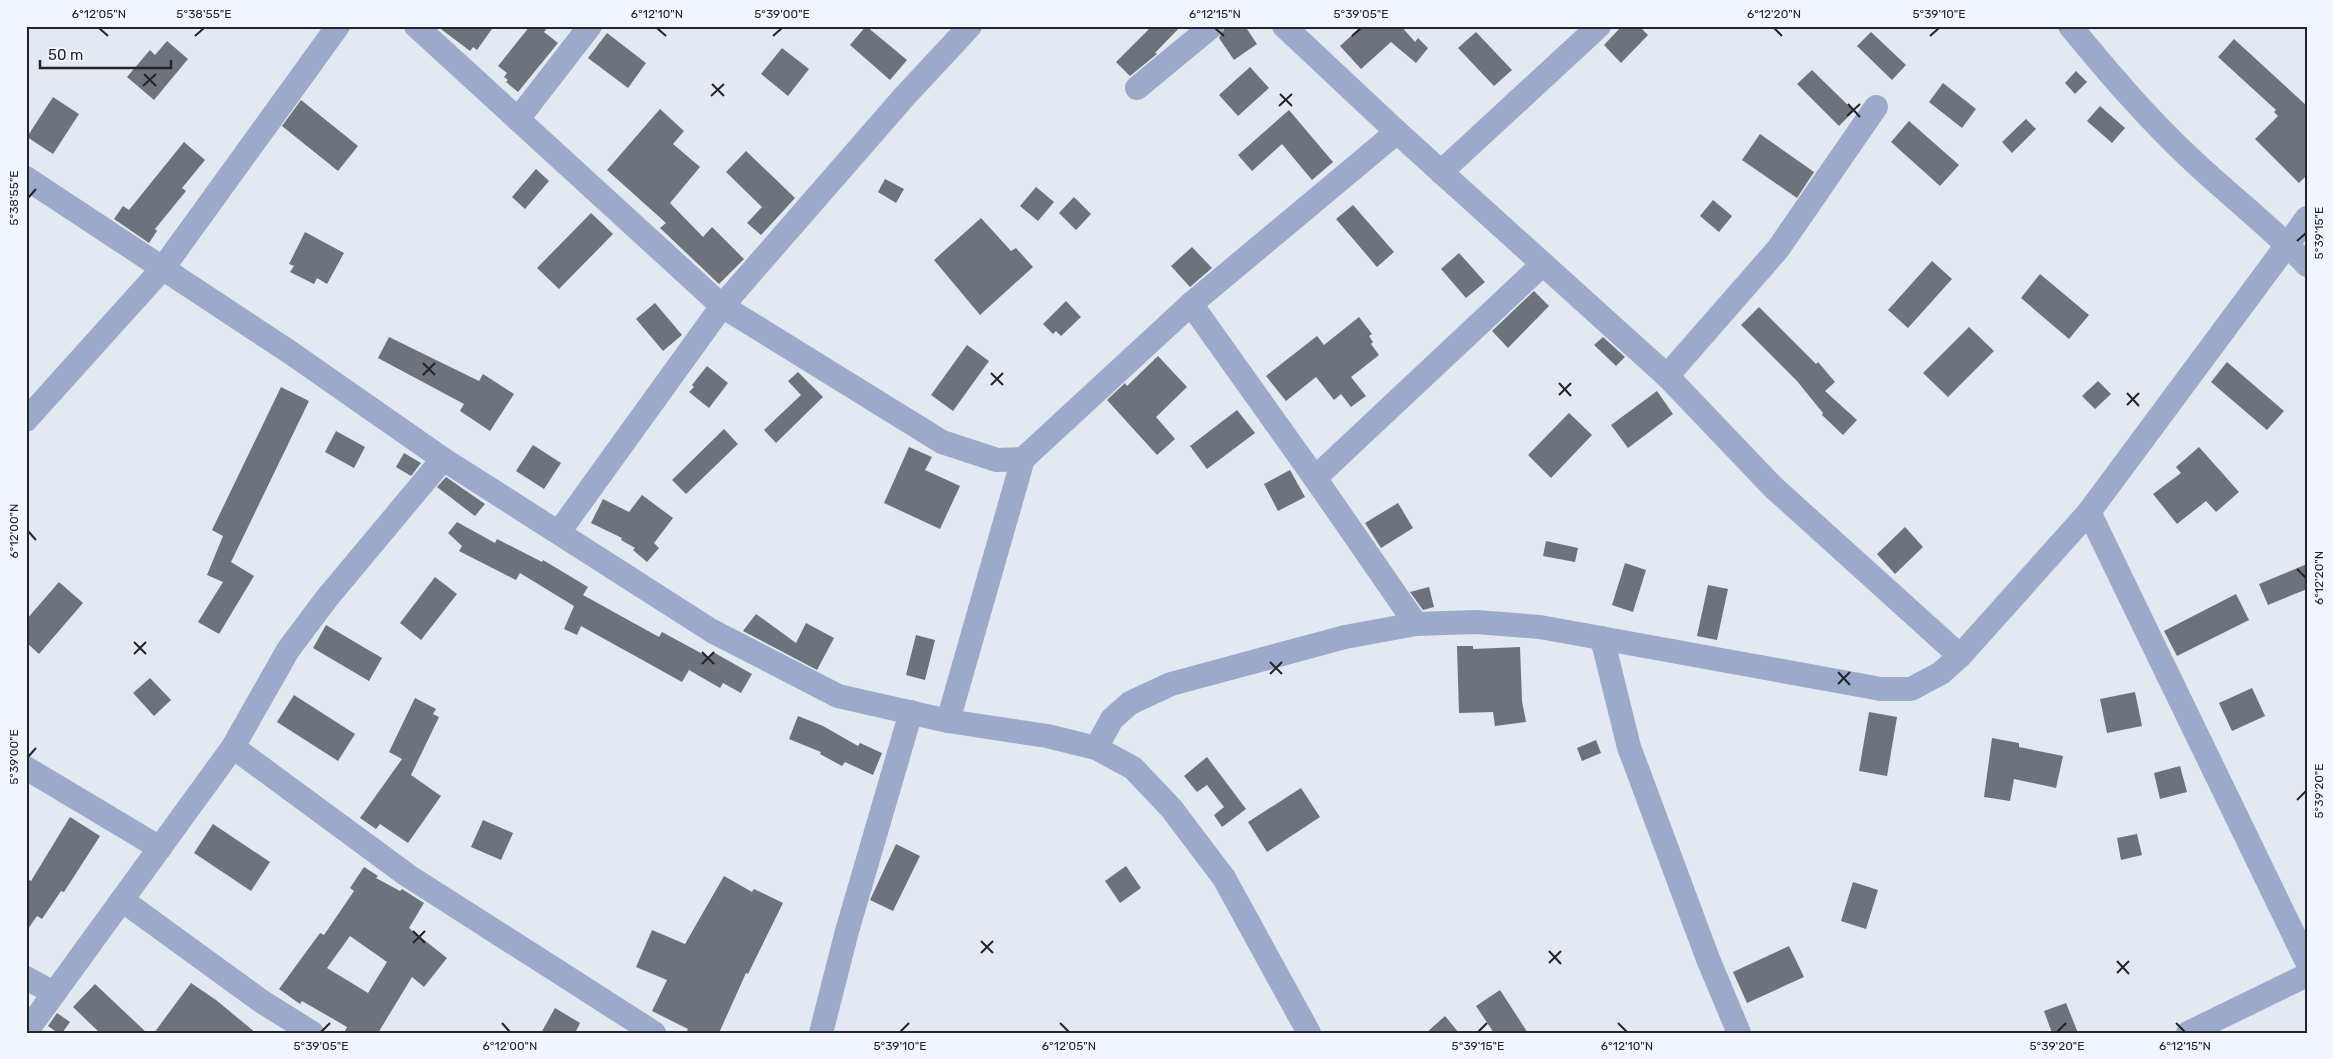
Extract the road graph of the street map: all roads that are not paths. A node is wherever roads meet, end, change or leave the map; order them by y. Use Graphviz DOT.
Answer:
graph roads {
  1 [pos="338,26"];
  2 [pos="416,26"];
  3 [pos="590,26"];
  4 [pos="970,26"];
  5 [pos="1212,26"];
  6 [pos="1284,26"];
  7 [pos="1599,26"];
  8 [pos="2070,26"];
  9 [pos="1137,88"];
  10 [pos="1876,107"];
  11 [pos="518,118"];
  12 [pos="1397,132"];
  13 [pos="1441,172"];
  14 [pos="26,178"];
  15 [pos="2307,218"];
  16 [pos="2287,244"];
  17 [pos="1543,264"];
  18 [pos="2307,265"];
  19 [pos="163,268"];
  20 [pos="1191,304"];
  21 [pos="722,306"];
  22 [pos="1667,376"];
  23 [pos="26,420"];
  24 [pos="443,459"];
  25 [pos="1023,459"];
  26 [pos="1315,478"];
  27 [pos="2089,512"];
  28 [pos="559,532"];
  29 [pos="1416,624"];
  30 [pos="1602,638"];
  31 [pos="1960,656"];
  32 [pos="911,712"];
  33 [pos="948,721"];
  34 [pos="233,747"];
  35 [pos="1096,748"];
  36 [pos="26,768"];
  37 [pos="160,848"];
  38 [pos="122,900"];
  39 [pos="2307,962"];
  40 [pos="2307,975"];
  41 [pos="26,978"];
  42 [pos="54,993"];
  43 [pos="26,1032"];
  44 [pos="312,1033"];
  45 [pos="654,1033"];
  46 [pos="821,1033"];
  47 [pos="1309,1033"];
  48 [pos="1739,1033"];
  49 [pos="2188,1033"];
  1 -- 19 [label="street"];
  2 -- 11 [label="street"];
  3 -- 11 [label="street"];
  4 -- 21 [label="street"];
  5 -- 9 [label="street"];
  6 -- 12 [label="street"];
  7 -- 13 [label="street"];
  8 -- 16 [label="street"];
  10 -- 22 [label="street"];
  11 -- 21 [label="street"];
  12 -- 13 [label="street"];
  12 -- 20 [label="street"];
  13 -- 17 [label="street"];
  14 -- 19 [label="street"];
  15 -- 16 [label="street"];
  16 -- 18 [label="street"];
  16 -- 27 [label="street"];
  17 -- 22 [label="street"];
  17 -- 26 [label="street"];
  19 -- 23 [label="street"];
  19 -- 24 [label="street"];
  20 -- 25 [label="street"];
  20 -- 26 [label="street"];
  21 -- 25 [label="street"];
  21 -- 28 [label="street"];
  22 -- 31 [label="street"];
  24 -- 28 [label="street"];
  24 -- 34 [label="street"];
  25 -- 33 [label="street"];
  26 -- 29 [label="street"];
  27 -- 31 [label="street"];
  27 -- 39 [label="street"];
  28 -- 32 [label="street"];
  29 -- 30 [label="street"];
  29 -- 35 [label="street"];
  30 -- 31 [label="street"];
  30 -- 48 [label="street"];
  32 -- 33 [label="street"];
  32 -- 46 [label="street"];
  33 -- 35 [label="street"];
  34 -- 37 [label="street"];
  34 -- 45 [label="street"];
  35 -- 47 [label="street"];
  36 -- 37 [label="street"];
  37 -- 38 [label="street"];
  38 -- 42 [label="street"];
  38 -- 44 [label="street"];
  40 -- 49 [label="street"];
  41 -- 42 [label="street"];
  42 -- 43 [label="street"];
}
